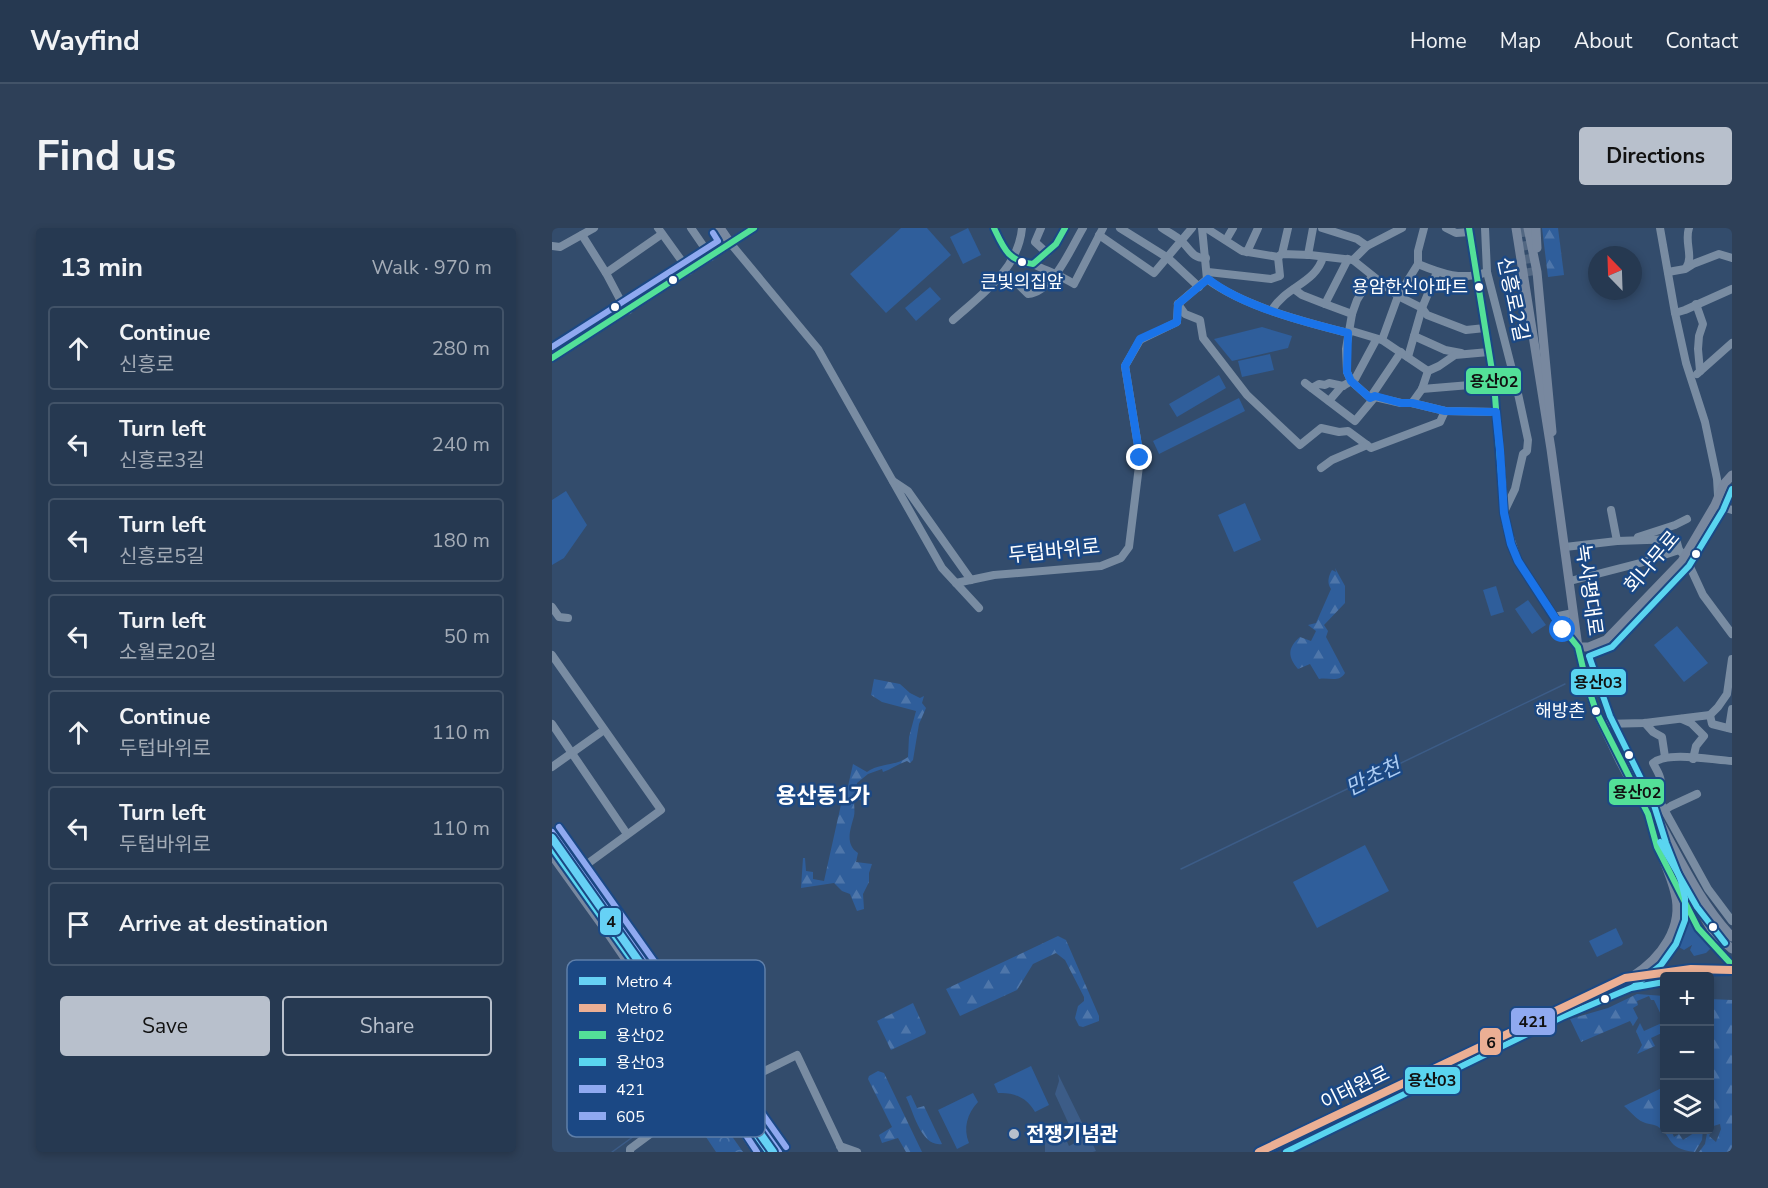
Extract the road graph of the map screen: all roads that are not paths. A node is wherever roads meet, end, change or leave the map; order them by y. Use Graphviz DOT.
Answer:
graph roads {
  1 [pos="594,228"];
  2 [pos="691,228"];
  3 [pos="720,228"];
  4 [pos="754,228"];
  5 [pos="994,228"];
  6 [pos="1022,228"];
  7 [pos="1041,228"];
  8 [pos="1065,228"];
  9 [pos="1083,228"];
  10 [pos="1120,228"];
  11 [pos="1162,228"];
  12 [pos="1192,228"];
  13 [pos="1204,228"];
  14 [pos="1233,228"];
  15 [pos="1258,228"];
  16 [pos="1287,228"];
  17 [pos="1313,228"];
  18 [pos="1322,228"];
  19 [pos="1353,228"];
  20 [pos="1402,228"];
  21 [pos="1424,228"];
  22 [pos="1446,228"];
  23 [pos="1485,228"];
  24 [pos="1516,228"];
  25 [pos="1528,228"];
  26 [pos="1536,228"];
  27 [pos="1660,228"];
  28 [pos="1689,228"];
  29 [pos="1470,230"];
  30 [pos="660,231"];
  31 [pos="1101,231"];
  32 [pos="582,236"];
  33 [pos="1357,239"];
  34 [pos="1226,240"];
  35 [pos="1182,241"];
  36 [pos="731,244"];
  37 [pos="552,246"];
  38 [pos="1367,246"];
  39 [pos="1246,252"];
  40 [pos="1047,253"];
  41 [pos="1308,255"];
  42 [pos="1280,256"];
  43 [pos="711,257"];
  44 [pos="1323,257"];
  45 [pos="1168,258"];
  46 [pos="1206,258"];
  47 [pos="1732,258"];
  48 [pos="1013,260"];
  49 [pos="1350,260"];
  50 [pos="1033,264"];
  51 [pos="1418,264"];
  52 [pos="1685,269"];
  53 [pos="689,271"];
  54 [pos="1005,271"];
  55 [pos="1437,272"];
  56 [pos="1487,272"];
  57 [pos="1668,272"];
  58 [pos="606,273"];
  59 [pos="1056,273"];
  60 [pos="1533,274"];
  61 [pos="1208,276"];
  62 [pos="1372,276"];
  63 [pos="1476,276"];
  64 [pos="1199,287"];
  65 [pos="1294,289"];
  66 [pos="1732,289"];
  67 [pos="1398,296"];
  68 [pos="1178,304"];
  69 [pos="1325,304"];
  70 [pos="1696,304"];
  71 [pos="1422,308"];
  72 [pos="629,310"];
  73 [pos="1272,310"];
  74 [pos="1675,313"];
  75 [pos="1352,314"];
  76 [pos="953,320"];
  77 [pos="1485,328"];
  78 [pos="1348,333"];
  79 [pos="1414,336"];
  80 [pos="1379,340"];
  81 [pos="1732,343"];
  82 [pos="1489,352"];
  83 [pos="1461,353"];
  84 [pos="1405,354"];
  85 [pos="552,358"];
  86 [pos="1428,371"];
  87 [pos="1700,371"];
  88 [pos="1539,380"];
  89 [pos="1693,380"];
  90 [pos="1351,381"];
  91 [pos="1494,383"];
  92 [pos="1343,386"];
  93 [pos="1422,389"];
  94 [pos="1372,397"];
  95 [pos="1329,401"];
  96 [pos="1412,403"];
  97 [pos="1445,411"];
  98 [pos="1496,412"];
  99 [pos="1354,421"];
  100 [pos="1348,430"];
  101 [pos="1367,446"];
  102 [pos="1551,449"];
  103 [pos="1321,468"];
  104 [pos="1732,475"];
  105 [pos="890,478"];
  106 [pos="1717,501"];
  107 [pos="1611,510"];
  108 [pos="1732,510"];
  109 [pos="1504,513"];
  110 [pos="1687,519"];
  111 [pos="1635,540"];
  112 [pos="1617,541"];
  113 [pos="1565,547"];
  114 [pos="1682,553"];
  115 [pos="971,580"];
  116 [pos="1570,581"];
  117 [pos="956,583"];
  118 [pos="552,607"];
  119 [pos="979,608"];
  120 [pos="1573,613"];
  121 [pos="1554,617"];
  122 [pos="568,618"];
  123 [pos="1732,634"];
  124 [pos="1578,647"];
  125 [pos="552,655"];
  126 [pos="1732,659"];
  127 [pos="1731,672"];
  128 [pos="1729,695"];
  129 [pos="1732,709"];
  130 [pos="1710,715"];
  131 [pos="1681,718"];
  132 [pos="1645,723"];
  133 [pos="552,724"];
  134 [pos="1603,724"];
  135 [pos="1730,728"];
  136 [pos="604,730"];
  137 [pos="572,753"];
  138 [pos="1665,757"];
  139 [pos="1693,759"];
  140 [pos="1732,761"];
  141 [pos="1621,763"];
  142 [pos="552,767"];
  143 [pos="1655,793"];
  144 [pos="1697,794"];
  145 [pos="1665,810"];
  146 [pos="1648,814"];
  147 [pos="552,832"];
  148 [pos="627,834"];
  149 [pos="1657,847"];
  150 [pos="552,855"];
  151 [pos="579,870"];
  152 [pos="1732,921"];
  153 [pos="1732,937"];
  154 [pos="1732,949"];
  155 [pos="625,960"];
  156 [pos="642,960"];
  157 [pos="1732,965"];
  158 [pos="1732,971"];
  159 [pos="1628,979"];
  160 [pos="765,1071"];
  161 [pos="765,1133"];
  162 [pos="647,1137"];
  163 [pos="747,1137"];
  164 [pos="842,1149"];
  165 [pos="629,1151"];
  166 [pos="757,1152"];
  167 [pos="779,1152"];
  168 [pos="857,1152"];
  169 [pos="1265,1152"];
  1 -- 32 [label="street"];
  2 -- 43 [label="street"];
  3 -- 36 [label="main road"];
  4 -- 36 [label="main road"];
  5 -- 48 [label="street"];
  6 -- 48 [label="street"];
  7 -- 40 [label="street"];
  8 -- 40 [label="street"];
  9 -- 59 [label="street"];
  10 -- 45 [label="street"];
  11 -- 35 [label="street"];
  12 -- 35 [label="street"];
  13 -- 34 [label="street"];
  13 -- 46 [label="street"];
  14 -- 34 [label="street"];
  15 -- 39 [label="street"];
  16 -- 42 [label="street"];
  17 -- 41 [label="street"];
  18 -- 33 [label="street"];
  19 -- 33 [label="street"];
  20 -- 38 [label="street"];
  21 -- 51 [label="street"];
  22 -- 29 [label="street"];
  23 -- 56 [label="street, 신흥로2길"];
  24 -- 88 [label="main road, 녹사평대로"];
  25 -- 60 [label="main road, 녹사평대로"];
  26 -- 60 [label="main road"];
  27 -- 57 [label="street"];
  28 -- 52 [label="street"];
  29 -- 63 [label="street"];
  30 -- 53 [label="street"];
  30 -- 58 [label="street"];
  31 -- 45 [label="street"];
  31 -- 59 [label="street"];
  32 -- 37 [label="street"];
  32 -- 58 [label="street"];
  33 -- 38 [label="street"];
  34 -- 39 [label="street"];
  35 -- 45 [label="street"];
  35 -- 46 [label="street"];
  36 -- 43 [label="main road"];
  36 -- 105 [label="street"];
  38 -- 49 [label="street"];
  39 -- 42 [label="street"];
  40 -- 50 [label="street"];
  41 -- 42 [label="street"];
  41 -- 44 [label="street"];
  42 -- 61 [label="street"];
  43 -- 53 [label="main road"];
  44 -- 49 [label="street"];
  44 -- 65 [label="street"];
  45 -- 64 [label="street"];
  46 -- 61 [label="street"];
  47 -- 52 [label="street"];
  48 -- 50 [label="street"];
  48 -- 54 [label="street"];
  49 -- 62 [label="street"];
  49 -- 69 [label="street"];
  50 -- 59 [label="street"];
  51 -- 55 [label="street"];
  51 -- 67 [label="street"];
  52 -- 57 [label="street"];
  53 -- 72 [label="main road"];
  54 -- 59 [label="street"];
  54 -- 76 [label="street"];
  55 -- 63 [label="street"];
  55 -- 71 [label="street"];
  56 -- 63 [label="street"];
  56 -- 109 [label="street, 신흥로2길"];
  57 -- 74 [label="street"];
  58 -- 72 [label="street"];
  60 -- 88 [label="main road"];
  60 -- 102 [label="main road, 녹사평대로"];
  61 -- 64 [label="street"];
  61 -- 73 [label="street"];
  62 -- 67 [label="street"];
  62 -- 75 [label="street"];
  63 -- 77 [label="street"];
  64 -- 68 [label="street"];
  65 -- 69 [label="street"];
  65 -- 73 [label="street"];
  66 -- 70 [label="street"];
  67 -- 71 [label="street"];
  67 -- 80 [label="street"];
  68 -- 100 [label="street"];
  68 -- 115 [label="street, 두텁바위로"];
  69 -- 75 [label="street"];
  70 -- 74 [label="street"];
  70 -- 87 [label="street"];
  71 -- 77 [label="street"];
  71 -- 79 [label="street"];
  72 -- 85 [label="main road"];
  73 -- 78 [label="street"];
  74 -- 89 [label="street"];
  75 -- 78 [label="street"];
  77 -- 82 [label="street"];
  78 -- 80 [label="street"];
  78 -- 90 [label="street"];
  79 -- 83 [label="street"];
  79 -- 84 [label="street"];
  80 -- 84 [label="street"];
  80 -- 90 [label="street"];
  81 -- 87 [label="street"];
  82 -- 83 [label="street"];
  82 -- 91 [label="street"];
  83 -- 86 [label="street"];
  84 -- 86 [label="street"];
  84 -- 94 [label="street"];
  86 -- 93 [label="street"];
  87 -- 89 [label="street"];
  88 -- 102 [label="main road, 녹사평대로"];
  89 -- 106 [label="street"];
  90 -- 92 [label="street"];
  90 -- 94 [label="street"];
  91 -- 93 [label="street"];
  91 -- 98 [label="street"];
  92 -- 95 [label="street"];
  92 -- 95 [label="street"];
  93 -- 96 [label="street"];
  94 -- 96 [label="street"];
  94 -- 99 [label="street"];
  95 -- 99 [label="street"];
  96 -- 97 [label="street"];
  97 -- 98 [label="street"];
  97 -- 101 [label="street"];
  98 -- 109 [label="street"];
  99 -- 100 [label="street"];
  100 -- 101 [label="street"];
  101 -- 103 [label="street"];
  102 -- 113 [label="main road, 녹사평대로"];
  104 -- 106 [label="main road, 회나무로"];
  105 -- 115 [label="street"];
  105 -- 117 [label="street"];
  106 -- 108 [label="street"];
  106 -- 114 [label="main road, 회나무로"];
  107 -- 112 [label="street"];
  109 -- 121 [label="street"];
  110 -- 111 [label="street"];
  111 -- 112 [label="street"];
  111 -- 114 [label="street"];
  112 -- 113 [label="street"];
  113 -- 116 [label="main road, 녹사평대로"];
  114 -- 116 [label="street"];
  114 -- 123 [label="street"];
  114 -- 124 [label="main road, 회나무로"];
  115 -- 117 [label="street, 두텁바위로"];
  116 -- 120 [label="main road, 녹사평대로"];
  117 -- 119 [label="street"];
  118 -- 122 [label="street"];
  120 -- 121 [label="street"];
  120 -- 124 [label="main road, 녹사평대로"];
  121 -- 124 [label="street"];
  124 -- 134 [label="main road, 녹사평대로"];
  125 -- 136 [label="street"];
  126 -- 127 [label="street"];
  127 -- 128 [label="street"];
  128 -- 130 [label="street"];
  129 -- 135 [label="street"];
  130 -- 131 [label="street"];
  130 -- 135 [label="street"];
  131 -- 132 [label="street"];
  131 -- 139 [label="street"];
  132 -- 134 [label="street"];
  132 -- 138 [label="street"];
  133 -- 137 [label="street"];
  134 -- 141 [label="main road, 녹사평대로"];
  136 -- 137 [label="street"];
  136 -- 148 [label="street"];
  137 -- 142 [label="street"];
  137 -- 148 [label="street"];
  138 -- 139 [label="street"];
  138 -- 143 [label="street"];
  139 -- 140 [label="street"];
  141 -- 143 [label="street"];
  141 -- 146 [label="main road, 녹사평대로"];
  143 -- 145 [label="street"];
  144 -- 145 [label="street"];
  145 -- 152 [label="street"];
  146 -- 149 [label="main road"];
  146 -- 153 [label="main road"];
  146 -- 154 [label="main road, 녹사평대로"];
  147 -- 151 [label="main road"];
  148 -- 151 [label="street"];
  149 -- 157 [label="main road"];
  149 -- 159 [label="main road"];
  150 -- 155 [label="main road"];
  151 -- 156 [label="main road"];
  158 -- 159 [label="main road, 이태원로"];
  159 -- 169 [label="main road, 이태원로"];
  160 -- 164 [label="street"];
  161 -- 167 [label="main road"];
  162 -- 165 [label="street"];
  163 -- 166 [label="main road"];
  164 -- 168 [label="street"];
}
